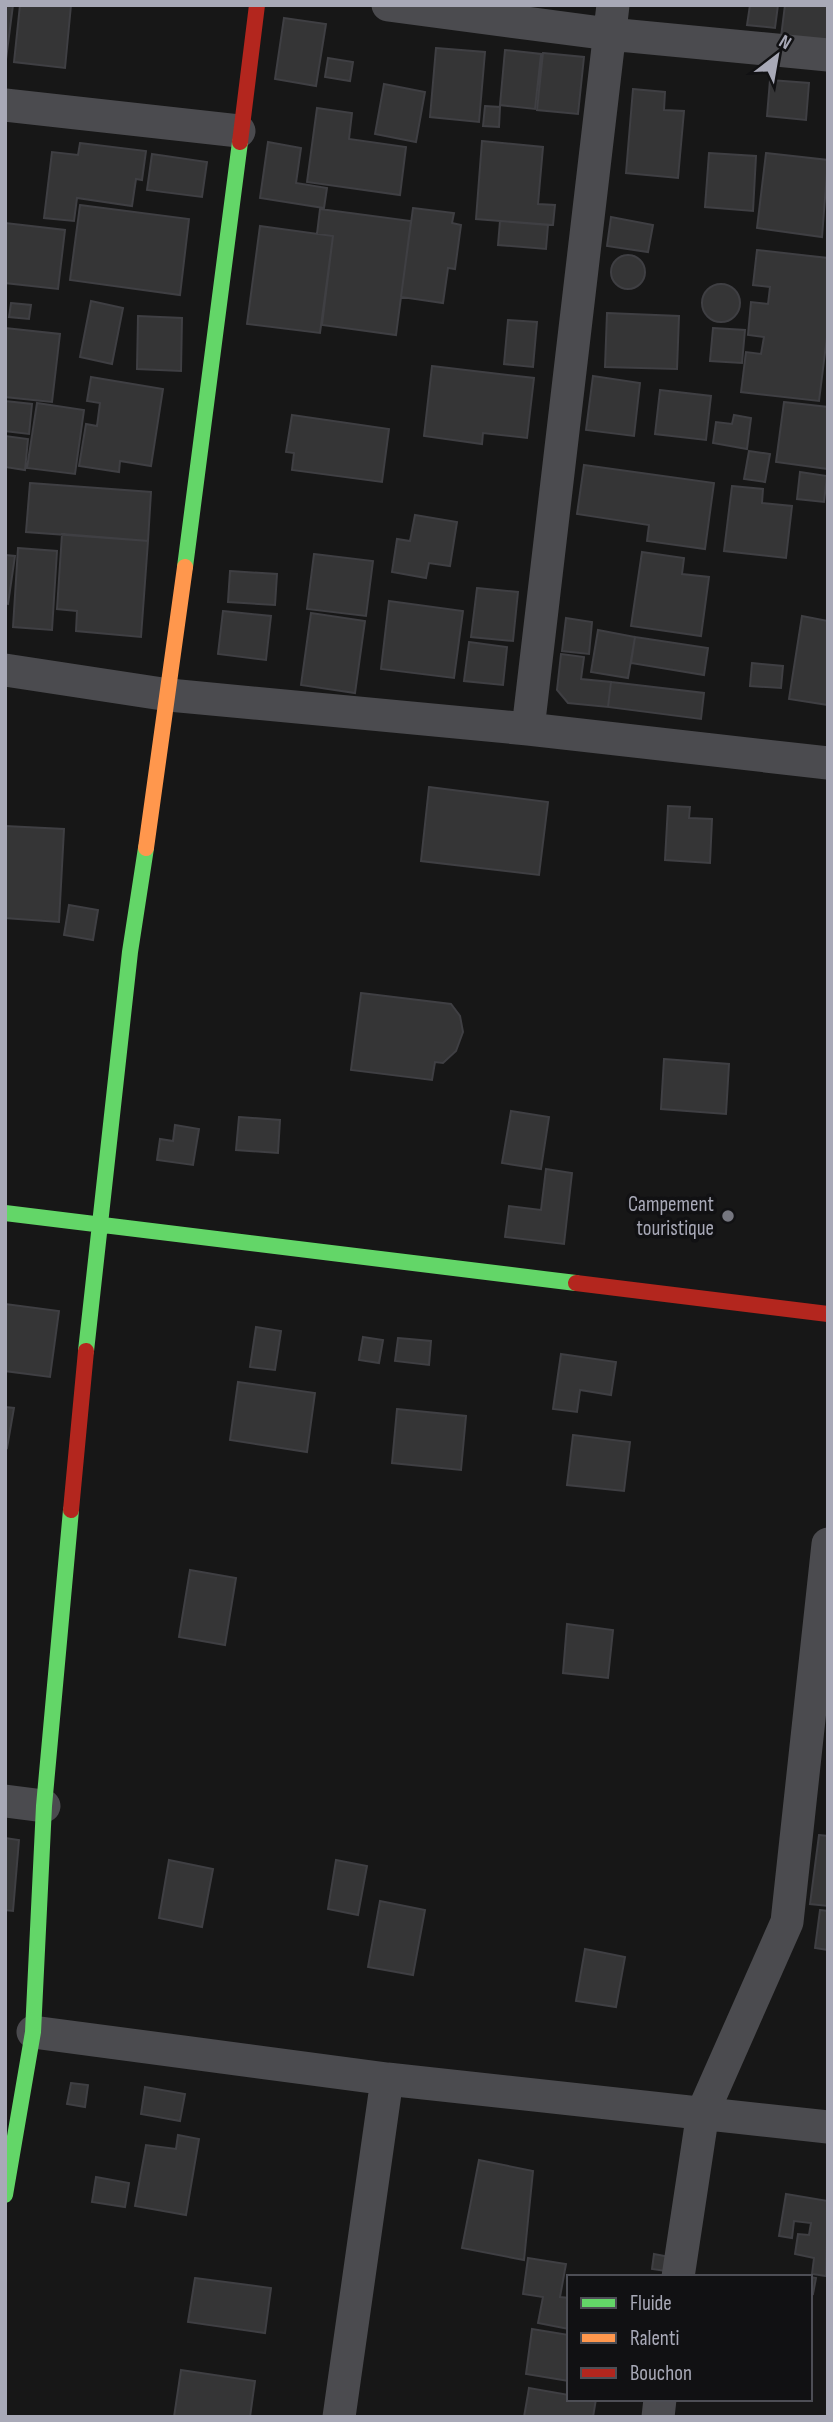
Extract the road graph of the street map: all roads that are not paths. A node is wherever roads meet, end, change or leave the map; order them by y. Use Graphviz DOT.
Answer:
graph roads {
  1 [pos="257,5"];
  2 [pos="388,5"];
  3 [pos="611,19"];
  4 [pos="828,55"];
  5 [pos="5,105"];
  6 [pos="239,131"];
  7 [pos="5,670"];
  8 [pos="169,695"];
  9 [pos="528,729"];
  10 [pos="828,763"];
  11 [pos="5,1213"];
  12 [pos="97,1222"];
  13 [pos="828,1314"];
  14 [pos="828,1544"];
  15 [pos="5,1801"];
  16 [pos="44,1807"];
  17 [pos="33,2032"];
  18 [pos="387,2079"];
  19 [pos="703,2112"];
  20 [pos="828,2127"];
  21 [pos="5,2195"];
  22 [pos="678,2275"];
  23 [pos="339,2417"];
  1 -- 6 [label="street"];
  2 -- 3 [label="street"];
  3 -- 4 [label="street"];
  3 -- 9 [label="street"];
  5 -- 6 [label="street"];
  6 -- 8 [label="street"];
  7 -- 8 [label="street"];
  8 -- 9 [label="street"];
  8 -- 12 [label="street"];
  9 -- 10 [label="street"];
  11 -- 12 [label="street"];
  12 -- 13 [label="street"];
  12 -- 16 [label="street"];
  14 -- 19 [label="street"];
  15 -- 16 [label="street"];
  16 -- 17 [label="street"];
  17 -- 18 [label="street"];
  17 -- 21 [label="street"];
  18 -- 19 [label="street"];
  18 -- 23 [label="street"];
  19 -- 20 [label="street"];
  19 -- 22 [label="street"];
}
